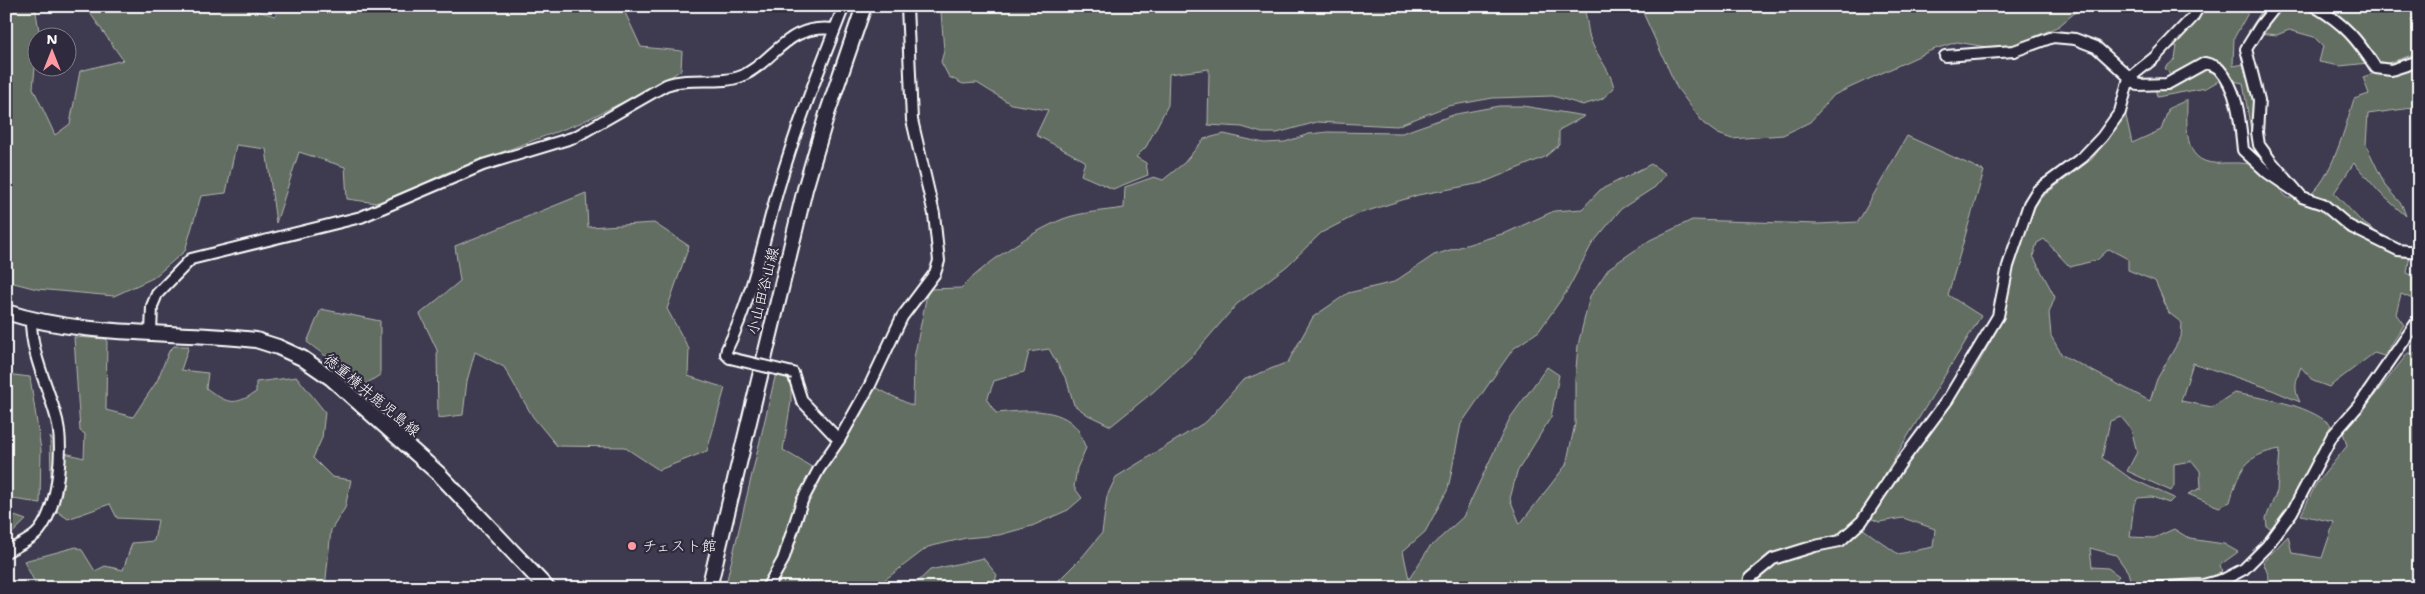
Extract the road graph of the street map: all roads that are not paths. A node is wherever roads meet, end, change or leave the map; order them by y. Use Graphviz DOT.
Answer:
graph roads {
  1 [pos="844,6"];
  2 [pos="864,6"];
  3 [pos="908,6"];
  4 [pos="2199,6"];
  5 [pos="2276,6"];
  6 [pos="2314,6"];
  7 [pos="834,29"];
  8 [pos="1945,56"];
  9 [pos="2419,60"];
  10 [pos="2129,78"];
  11 [pos="2299,194"];
  12 [pos="2419,252"];
  13 [pos="6,312"];
  14 [pos="2419,319"];
  15 [pos="31,320"];
  16 [pos="151,333"];
  17 [pos="839,440"];
  18 [pos="6,552"];
  19 [pos="547,588"];
  20 [pos="709,588"];
  21 [pos="767,588"];
  22 [pos="1748,588"];
  23 [pos="2143,588"];
  1 -- 7 [label="street"];
  2 -- 20 [label="main road, 小山田谷山線"];
  3 -- 17 [label="street"];
  4 -- 10 [label="street"];
  5 -- 11 [label="street"];
  6 -- 9 [label="street"];
  7 -- 16 [label="street"];
  7 -- 17 [label="street, bridge"];
  8 -- 10 [label="street"];
  10 -- 11 [label="street"];
  10 -- 22 [label="street"];
  11 -- 12 [label="street"];
  13 -- 15 [label="main road, 徳重横井鹿児島線"];
  14 -- 23 [label="street"];
  15 -- 16 [label="main road, 徳重横井鹿児島線"];
  15 -- 18 [label="street"];
  16 -- 19 [label="main road, 徳重横井鹿児島線"];
  17 -- 21 [label="street"];
}
